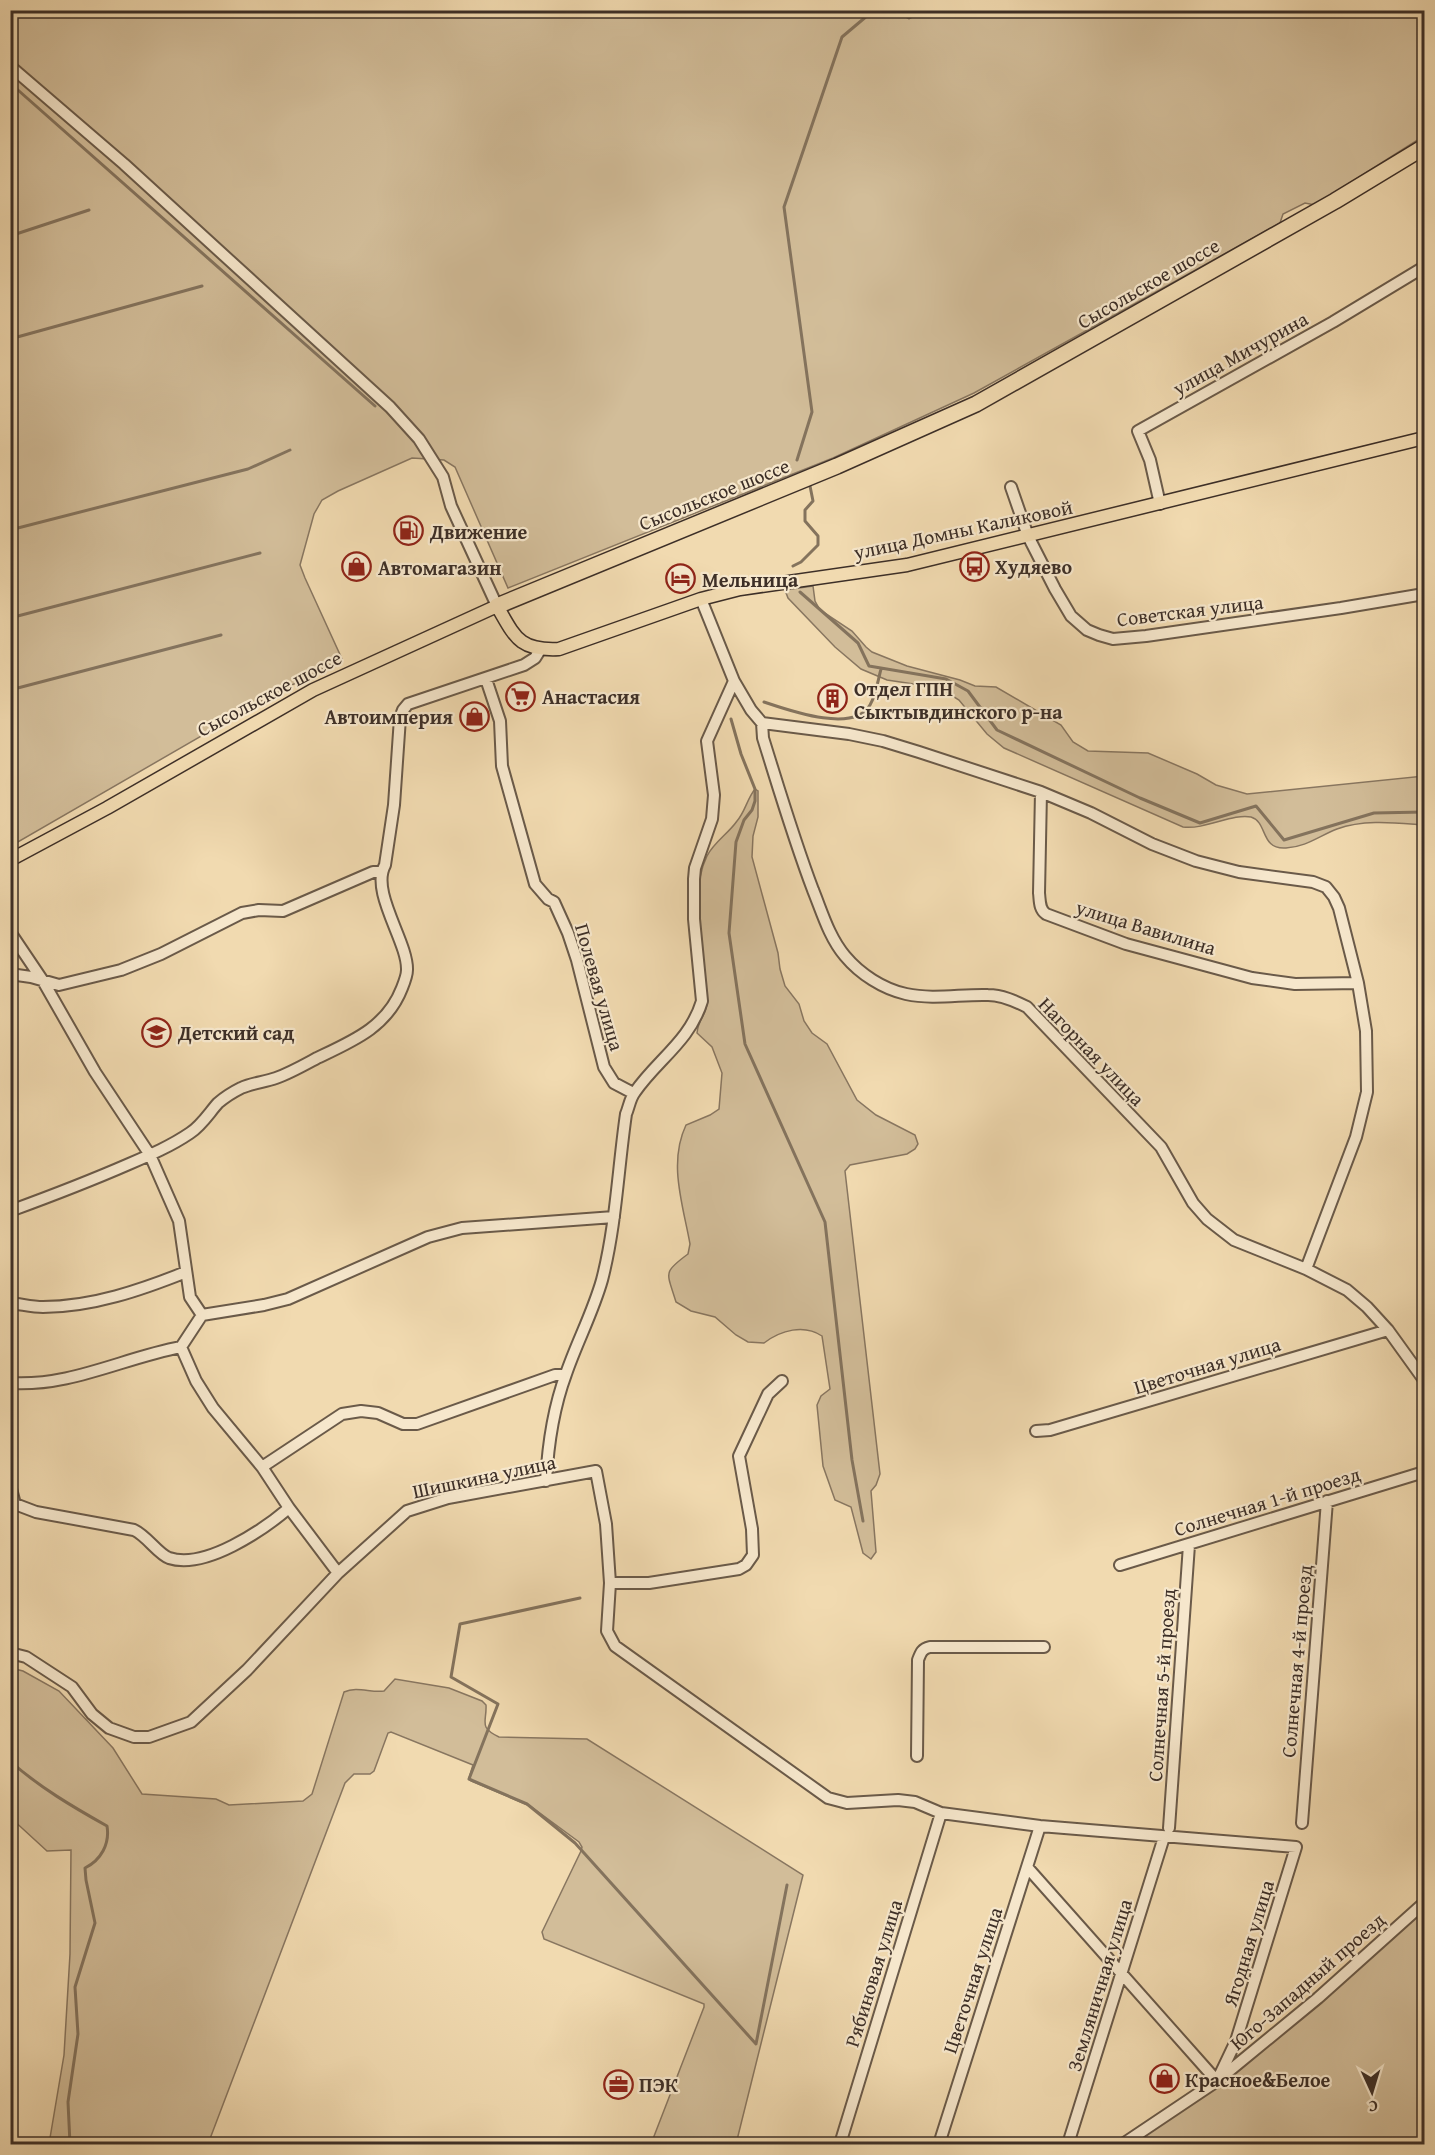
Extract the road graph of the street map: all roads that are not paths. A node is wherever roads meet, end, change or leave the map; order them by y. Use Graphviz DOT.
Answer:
graph roads {
  1 [pos="10,66"];
  2 [pos="1425,147"];
  3 [pos="1425,267"];
  4 [pos="1425,438"];
  5 [pos="1011,487"];
  6 [pos="1160,504"];
  7 [pos="1028,536"];
  8 [pos="1425,594"];
  9 [pos="701,599"];
  10 [pos="497,606"];
  11 [pos="540,650"];
  12 [pos="486,679"];
  13 [pos="734,681"];
  14 [pos="762,723"];
  15 [pos="1041,792"];
  16 [pos="10,860"];
  17 [pos="381,872"];
  18 [pos="10,932"];
  19 [pos="10,974"];
  20 [pos="43,981"];
  21 [pos="1358,983"];
  22 [pos="633,1093"];
  23 [pos="150,1155"];
  24 [pos="10,1211"];
  25 [pos="614,1217"];
  26 [pos="1306,1269"];
  27 [pos="186,1272"];
  28 [pos="10,1303"];
  29 [pos="202,1315"];
  30 [pos="1388,1330"];
  31 [pos="181,1347"];
  32 [pos="565,1375"];
  33 [pos="1425,1380"];
  34 [pos="782,1381"];
  35 [pos="10,1383"];
  36 [pos="1036,1431"];
  37 [pos="262,1467"];
  38 [pos="1425,1472"];
  39 [pos="546,1481"];
  40 [pos="10,1485"];
  41 [pos="1327,1501"];
  42 [pos="289,1508"];
  43 [pos="1189,1545"];
  44 [pos="1120,1566"];
  45 [pos="338,1573"];
  46 [pos="610,1583"];
  47 [pos="1044,1647"];
  48 [pos="10,1653"];
  49 [pos="916,1756"];
  50 [pos="941,1813"];
  51 [pos="1302,1823"];
  52 [pos="1040,1826"];
  53 [pos="1167,1832"];
  54 [pos="1296,1847"];
  55 [pos="1027,1868"];
  56 [pos="1425,1903"];
  57 [pos="1121,1973"];
  58 [pos="1217,2082"];
  59 [pos="840,2145"];
  60 [pos="939,2145"];
  61 [pos="1068,2145"];
  62 [pos="1123,2145"];
  1 -- 10 [label="street"];
  2 -- 10 [label="highway, Сысольское шоссе"];
  3 -- 6 [label="street, улица Мичурина"];
  4 -- 6 [label="main road, улица Домны Каликовой"];
  5 -- 7 [label="street, Советская улица"];
  6 -- 7 [label="main road, улица Домны Каликовой"];
  7 -- 8 [label="street, Советская улица"];
  7 -- 9 [label="main road, улица Домны Каликовой"];
  9 -- 11 [label="main road, улица Домны Каликовой"];
  9 -- 13 [label="street, Нагорная улица"];
  10 -- 11 [label="main road"];
  10 -- 16 [label="main road, Сысольское шоссе"];
  11 -- 12 [label="street"];
  12 -- 17 [label="street"];
  12 -- 22 [label="street, Полевая улица"];
  13 -- 14 [label="street, Нагорная улица"];
  13 -- 22 [label="street"];
  14 -- 15 [label="street"];
  14 -- 26 [label="street, Нагорная улица"];
  15 -- 21 [label="street"];
  15 -- 21 [label="street, улица Вавилина"];
  17 -- 20 [label="street"];
  17 -- 23 [label="street"];
  18 -- 20 [label="street"];
  19 -- 20 [label="street"];
  20 -- 23 [label="street"];
  21 -- 26 [label="street"];
  22 -- 25 [label="street"];
  23 -- 24 [label="street"];
  23 -- 27 [label="street"];
  25 -- 29 [label="street"];
  25 -- 32 [label="street"];
  26 -- 30 [label="street, Нагорная улица"];
  27 -- 28 [label="street"];
  27 -- 29 [label="street"];
  29 -- 31 [label="street"];
  30 -- 33 [label="street, Нагорная улица"];
  30 -- 36 [label="street, Цветочная улица"];
  31 -- 35 [label="street"];
  31 -- 37 [label="street"];
  32 -- 37 [label="street"];
  32 -- 39 [label="street"];
  34 -- 46 [label="street"];
  37 -- 42 [label="street"];
  38 -- 41 [label="street, Солнечная 1-й проезд"];
  39 -- 45 [label="street, Шишкина улица"];
  39 -- 46 [label="street, Шишкина улица"];
  40 -- 42 [label="street"];
  41 -- 43 [label="street, Солнечная 1-й проезд"];
  41 -- 51 [label="street, Солнечная 4-й проезд"];
  42 -- 45 [label="street"];
  43 -- 44 [label="street, Солнечная 1-й проезд"];
  43 -- 53 [label="street, Солнечная 5-й проезд"];
  45 -- 48 [label="street, Шишкина улица"];
  46 -- 50 [label="street, Шишкина улица"];
  47 -- 49 [label="street"];
  50 -- 52 [label="street, Шишкина улица"];
  50 -- 59 [label="street, Рябиновая улица"];
  52 -- 53 [label="street, Шишкина улица"];
  52 -- 55 [label="street, Цветочная улица"];
  53 -- 54 [label="street, Шишкина улица"];
  53 -- 57 [label="street, Земляничная улица"];
  54 -- 58 [label="street, Ягодная улица"];
  55 -- 57 [label="street"];
  55 -- 60 [label="street, Цветочная улица"];
  56 -- 58 [label="street, Юго-Западный проезд"];
  57 -- 58 [label="street"];
  57 -- 61 [label="street, Земляничная улица"];
  58 -- 62 [label="street, Юго-Западный проезд"];
}
